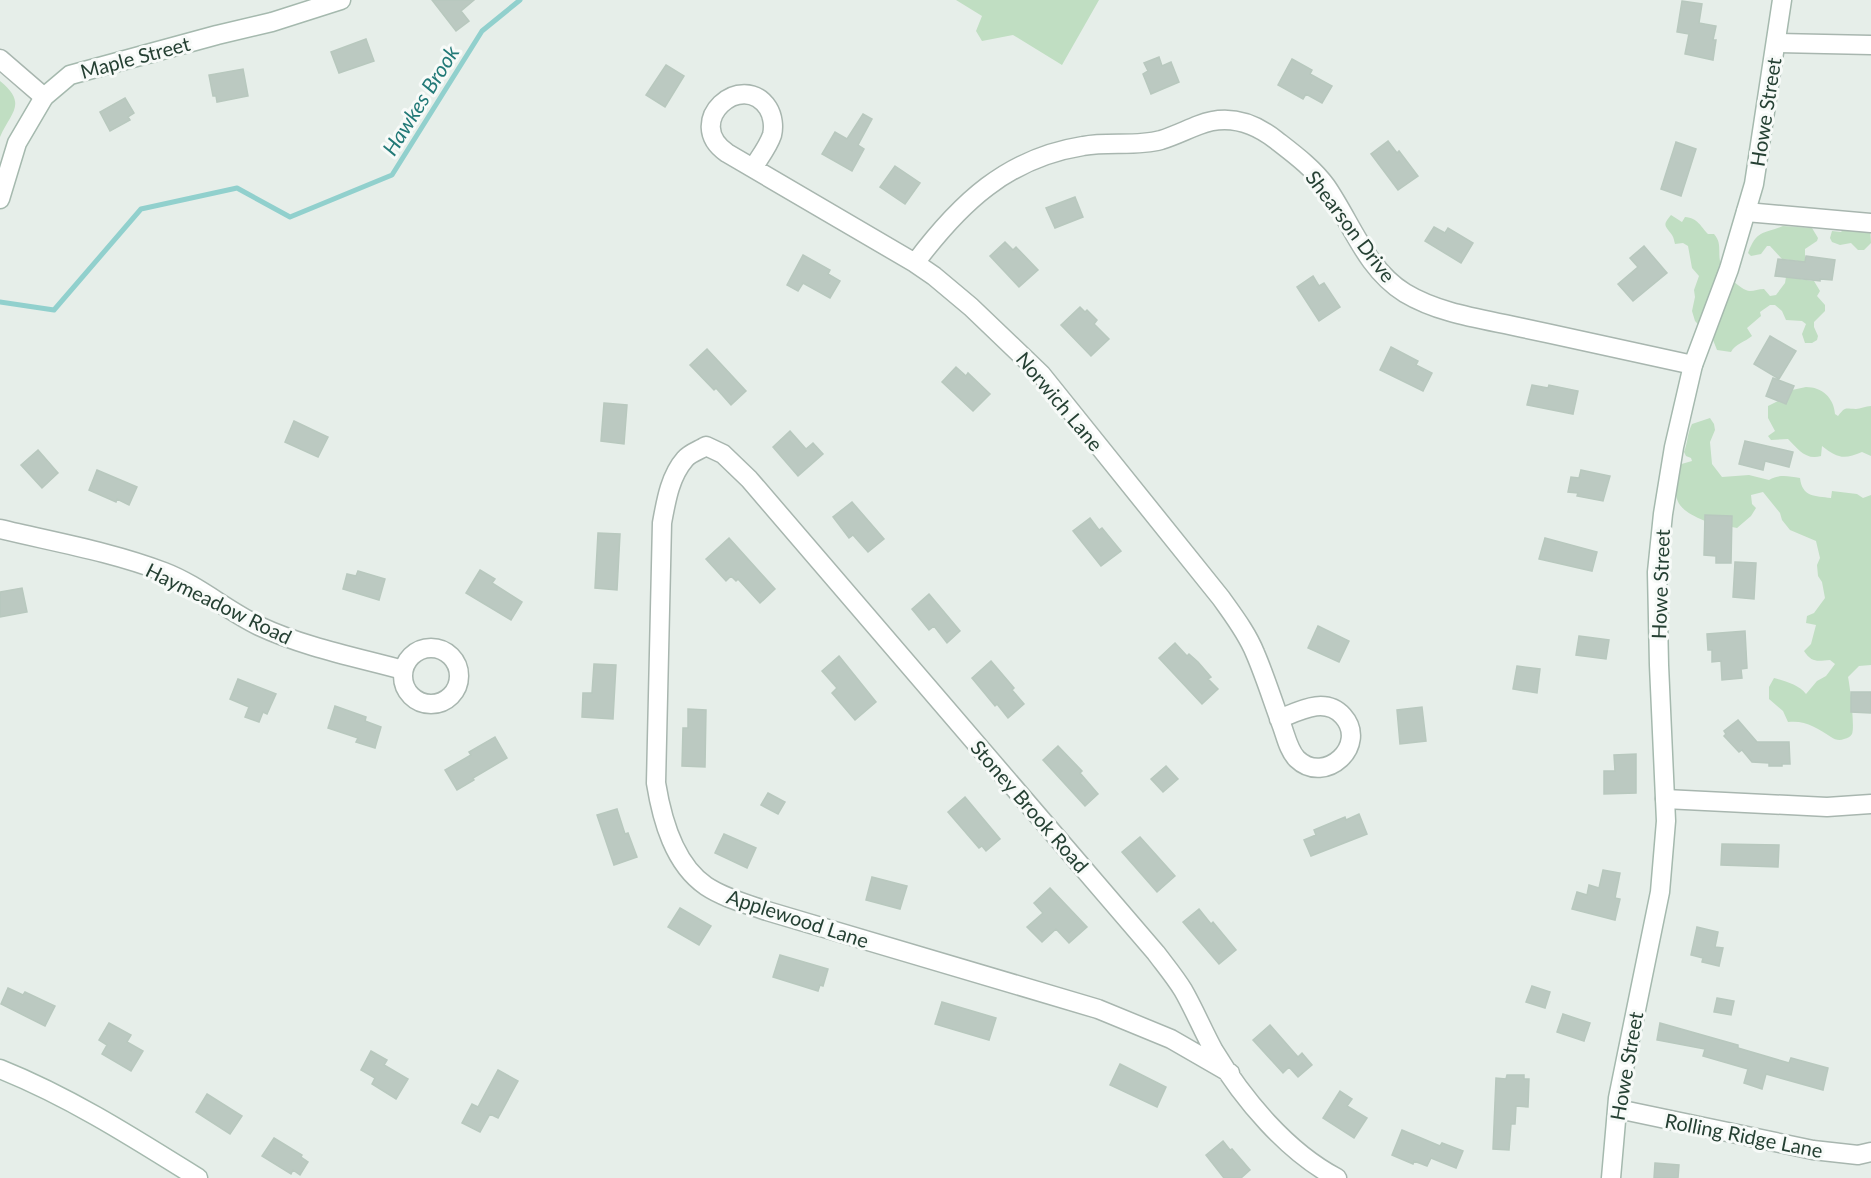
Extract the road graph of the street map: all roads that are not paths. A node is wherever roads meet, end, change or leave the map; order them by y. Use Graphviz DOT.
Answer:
graph roads {
  1 [pos="341,0"];
  2 [pos="1782,0"];
  3 [pos="1776,44"];
  4 [pos="1871,45"];
  5 [pos="0,59"];
  6 [pos="44,97"];
  7 [pos="753,168"];
  8 [pos="0,199"];
  9 [pos="1746,212"];
  10 [pos="1871,223"];
  11 [pos="915,263"];
  12 [pos="1694,365"];
  13 [pos="706,446"];
  14 [pos="0,529"];
  15 [pos="403,670"];
  16 [pos="1279,719"];
  17 [pos="1665,800"];
  18 [pos="1871,804"];
  19 [pos="0,1069"];
  20 [pos="1230,1073"];
  21 [pos="1618,1109"];
  22 [pos="1871,1152"];
  23 [pos="198,1178"];
  24 [pos="1337,1178"];
  25 [pos="1611,1178"];
  1 -- 6 [label="street, Maple Street"];
  2 -- 3 [label="street, Howe Street"];
  3 -- 4 [label="street"];
  3 -- 9 [label="street, Howe Street"];
  5 -- 6 [label="street"];
  6 -- 8 [label="street, Maple Street"];
  7 -- 11 [label="street, Norwich Lane"];
  9 -- 10 [label="street"];
  9 -- 12 [label="street, Howe Street"];
  11 -- 12 [label="street, Shearson Drive"];
  11 -- 16 [label="street, Norwich Lane"];
  12 -- 17 [label="street, Howe Street"];
  13 -- 20 [label="street, Stoney Brook Road"];
  13 -- 20 [label="street, Applewood Lane"];
  14 -- 15 [label="street, Haymeadow Road"];
  17 -- 18 [label="street"];
  17 -- 21 [label="street, Howe Street"];
  19 -- 23 [label="street"];
  20 -- 24 [label="street, Stoney Brook Road"];
  21 -- 22 [label="street, Rolling Ridge Lane"];
  21 -- 25 [label="street, Howe Street"];
}
